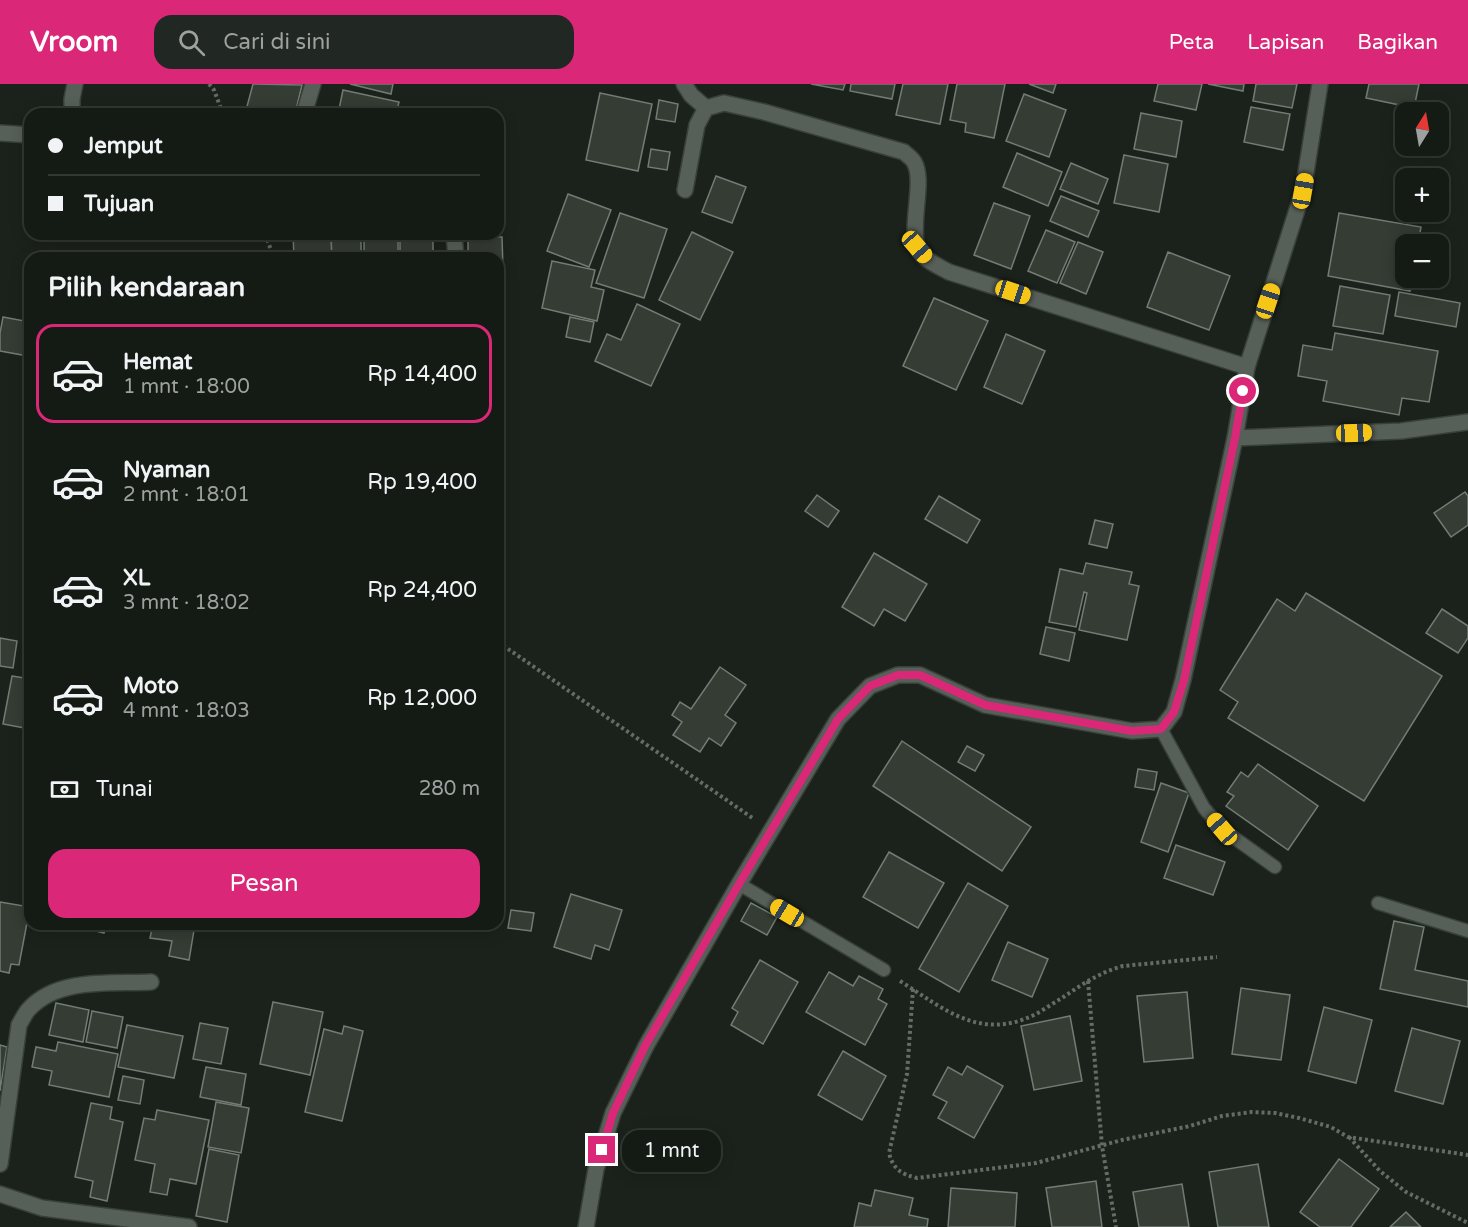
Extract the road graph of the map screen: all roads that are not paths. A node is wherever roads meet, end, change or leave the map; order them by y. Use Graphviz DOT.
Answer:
graph roads {
  1 [pos="75,84"];
  2 [pos="313,84"];
  3 [pos="684,84"];
  4 [pos="1320,84"];
  5 [pos="72,108"];
  6 [pos="306,108"];
  7 [pos="706,108"];
  8 [pos="0,133"];
  9 [pos="24,135"];
  10 [pos="686,190"];
  11 [pos="1247,368"];
  12 [pos="1468,422"];
  13 [pos="1235,438"];
  14 [pos="1161,729"];
  15 [pos="1275,867"];
  16 [pos="739,884"];
  17 [pos="1378,903"];
  18 [pos="1468,931"];
  19 [pos="884,970"];
  20 [pos="151,982"];
  21 [pos="0,1164"];
  22 [pos="0,1194"];
  23 [pos="189,1227"];
  24 [pos="586,1227"];
  1 -- 5 [label="street"];
  2 -- 6 [label="street"];
  3 -- 7 [label="street"];
  4 -- 11 [label="street"];
  7 -- 10 [label="street"];
  7 -- 11 [label="street"];
  8 -- 9 [label="street"];
  11 -- 13 [label="street"];
  12 -- 13 [label="street"];
  13 -- 14 [label="street"];
  14 -- 15 [label="lane"];
  14 -- 16 [label="street"];
  16 -- 19 [label="lane"];
  16 -- 24 [label="street"];
  17 -- 18 [label="lane"];
  20 -- 21 [label="street"];
  22 -- 23 [label="street"];
}
